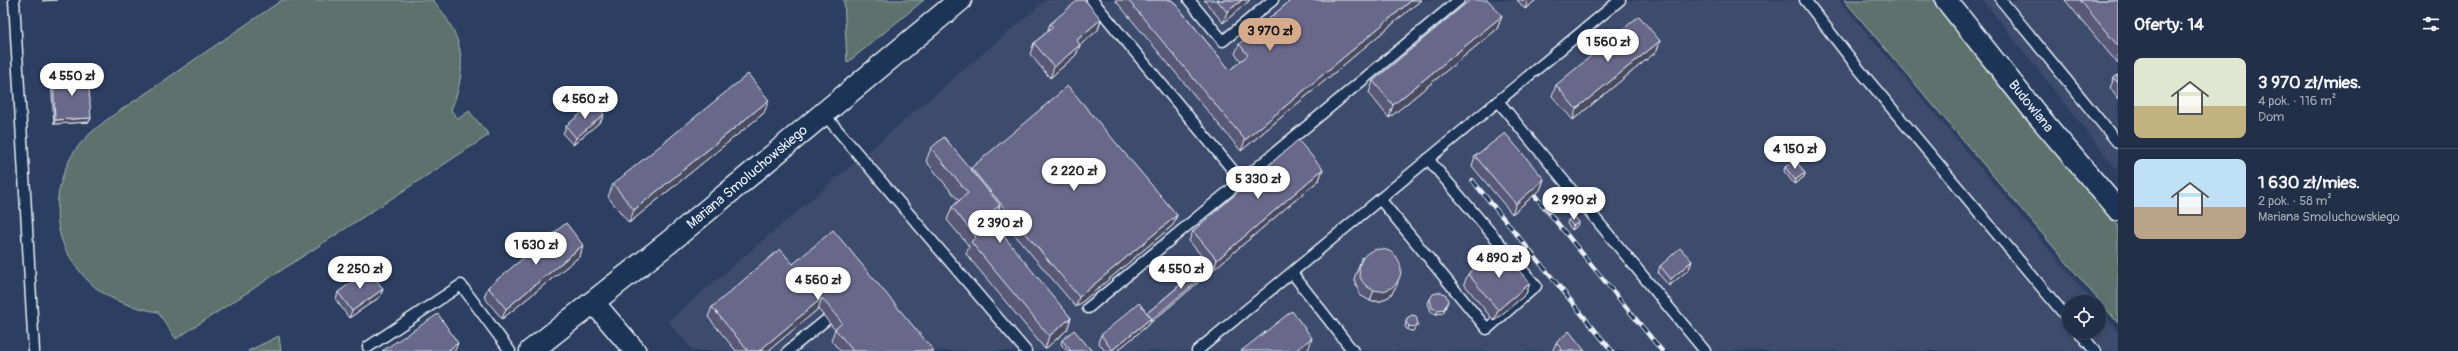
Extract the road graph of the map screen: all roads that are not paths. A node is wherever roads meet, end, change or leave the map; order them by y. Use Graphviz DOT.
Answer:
graph roads {
  1 [pos="14,0"];
  2 [pos="960,0"];
  3 [pos="1092,0"];
  4 [pos="1189,0"];
  5 [pos="1272,0"];
  6 [pos="1459,0"];
  7 [pos="1620,0"];
  8 [pos="1805,0"];
  9 [pos="1946,0"];
  10 [pos="2001,0"];
  11 [pos="1498,101"];
  12 [pos="824,113"];
  13 [pos="2118,143"];
  14 [pos="1428,159"];
  15 [pos="1241,180"];
  16 [pos="1380,199"];
  17 [pos="2118,210"];
  18 [pos="1292,273"];
  19 [pos="594,303"];
  20 [pos="1088,308"];
  21 [pos="2062,312"];
  22 [pos="826,320"];
  23 [pos="2085,339"];
  24 [pos="368,346"];
  25 [pos="34,351"];
  26 [pos="510,351"];
  27 [pos="531,351"];
  28 [pos="636,351"];
  29 [pos="788,351"];
  30 [pos="1026,351"];
  31 [pos="1198,351"];
  32 [pos="1353,351"];
  33 [pos="1705,351"];
  34 [pos="2095,351"];
  1 -- 25 [label="lane"];
  2 -- 12 [label="street, Mariana Smoluchowskiego"];
  3 -- 15 [label="lane"];
  4 -- 5 [label="lane"];
  6 -- 15 [label="lane"];
  7 -- 11 [label="lane"];
  8 -- 21 [label="lane"];
  9 -- 17 [label="street, Budowlana"];
  10 -- 13 [label="lane"];
  11 -- 14 [label="lane"];
  11 -- 33 [label="lane"];
  12 -- 19 [label="street, Mariana Smoluchowskiego"];
  12 -- 30 [label="lane"];
  14 -- 16 [label="lane"];
  14 -- 16 [label="lane"];
  15 -- 20 [label="lane"];
  16 -- 18 [label="lane"];
  18 -- 31 [label="lane"];
  18 -- 32 [label="lane"];
  19 -- 27 [label="street, Mariana Smoluchowskiego"];
  19 -- 28 [label="street"];
  22 -- 29 [label="lane"];
  23 -- 34 [label="lane"];
  24 -- 26 [label="lane"];
}
